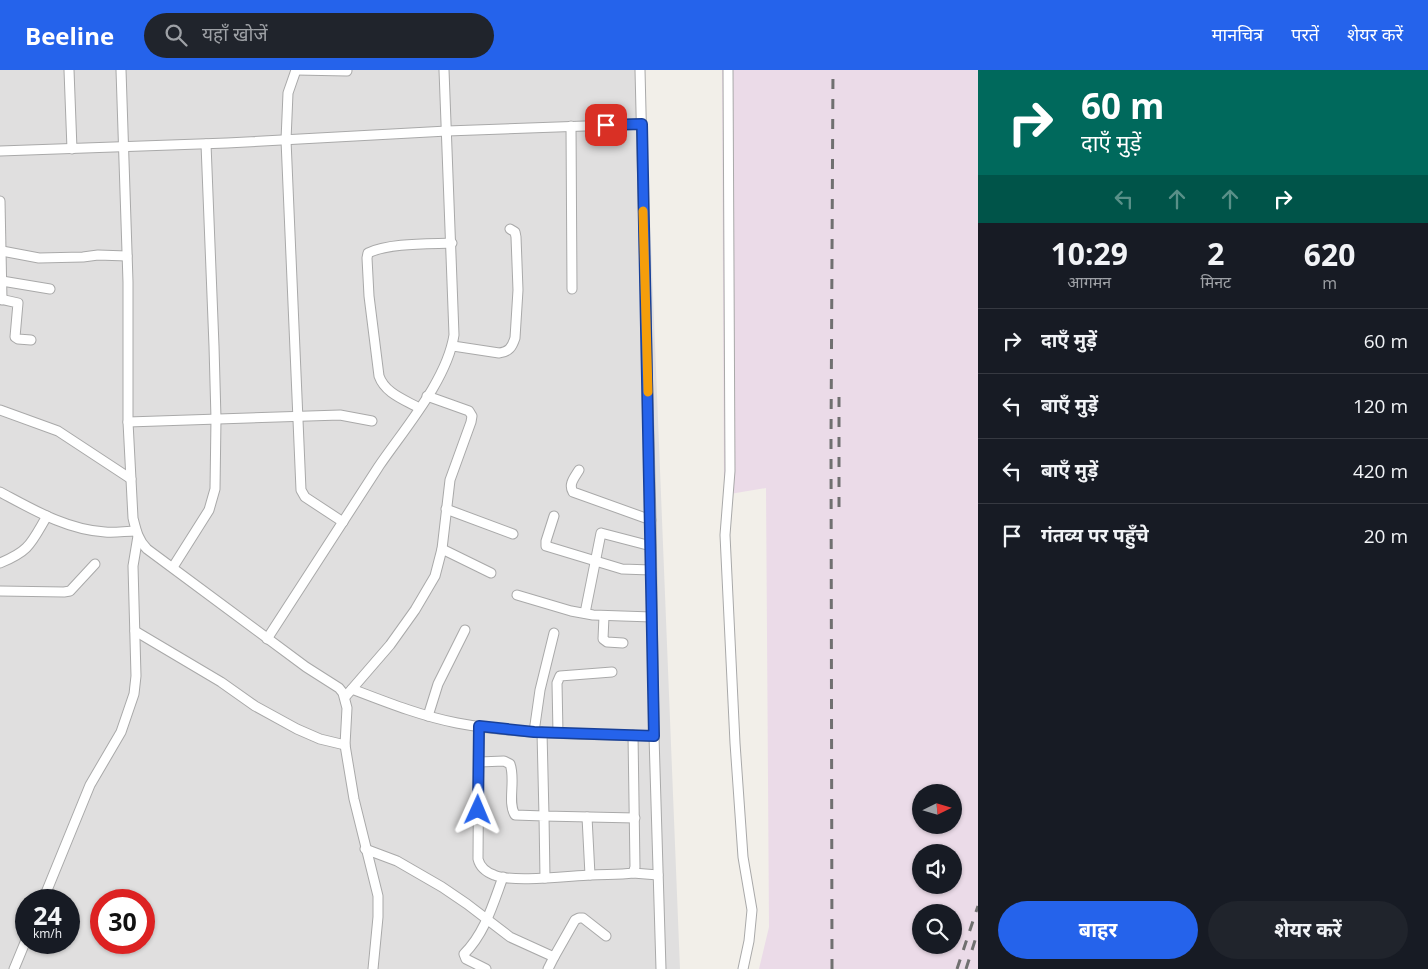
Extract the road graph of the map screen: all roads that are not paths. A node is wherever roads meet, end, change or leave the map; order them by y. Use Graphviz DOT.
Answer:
graph roads {
  1 [pos="69,70"];
  2 [pos="121,70"];
  3 [pos="296,70"];
  4 [pos="444,70"];
  5 [pos="640,70"];
  6 [pos="728,70"];
  7 [pos="347,71"];
  8 [pos="642,124"];
  9 [pos="571,126"];
  10 [pos="447,131"];
  11 [pos="286,140"];
  12 [pos="206,144"];
  13 [pos="124,147"];
  14 [pos="72,149"];
  15 [pos="0,152"];
  16 [pos="0,201"];
  17 [pos="510,230"];
  18 [pos="452,243"];
  19 [pos="2,251"];
  20 [pos="127,256"];
  21 [pos="2,280"];
  22 [pos="50,289"];
  23 [pos="572,289"];
  24 [pos="1,300"];
  25 [pos="31,340"];
  26 [pos="452,346"];
  27 [pos="427,396"];
  28 [pos="419,408"];
  29 [pos="0,410"];
  30 [pos="298,417"];
  31 [pos="216,419"];
  32 [pos="372,421"];
  33 [pos="128,422"];
  34 [pos="579,470"];
  35 [pos="131,479"];
  36 [pos="1,496"];
  37 [pos="446,508"];
  38 [pos="47,516"];
  39 [pos="554,516"];
  40 [pos="651,520"];
  41 [pos="343,522"];
  42 [pos="137,534"];
  43 [pos="513,534"];
  44 [pos="651,546"];
  45 [pos="442,549"];
  46 [pos="595,560"];
  47 [pos="0,564"];
  48 [pos="94,564"];
  49 [pos="173,567"];
  50 [pos="651,570"];
  51 [pos="491,573"];
  52 [pos="0,591"];
  53 [pos="517,596"];
  54 [pos="586,613"];
  55 [pos="604,616"];
  56 [pos="652,617"];
  57 [pos="465,630"];
  58 [pos="134,631"];
  59 [pos="554,633"];
  60 [pos="268,639"];
  61 [pos="623,643"];
  62 [pos="612,672"];
  63 [pos="352,689"];
  64 [pos="345,697"];
  65 [pos="428,716"];
  66 [pos="479,726"];
  67 [pos="538,732"];
  68 [pos="558,733"];
  69 [pos="633,735"];
  70 [pos="654,736"];
  71 [pos="345,745"];
  72 [pos="479,762"];
  73 [pos="544,816"];
  74 [pos="587,817"];
  75 [pos="635,818"];
  76 [pos="365,849"];
  77 [pos="633,873"];
  78 [pos="590,875"];
  79 [pos="658,875"];
  80 [pos="502,877"];
  81 [pos="545,878"];
  82 [pos="47,889"];
  83 [pos="487,920"];
  84 [pos="606,936"];
  85 [pos="20,954"];
  86 [pos="554,957"];
  87 [pos="14,969"];
  88 [pos="373,969"];
  89 [pos="486,969"];
  90 [pos="548,969"];
  91 [pos="661,969"];
  92 [pos="743,969"];
  1 -- 14 [label="street"];
  2 -- 13 [label="street"];
  3 -- 7 [label="street"];
  3 -- 11 [label="street"];
  4 -- 10 [label="street"];
  5 -- 8 [label="street"];
  6 -- 92 [label="street"];
  8 -- 9 [label="street"];
  8 -- 40 [label="street"];
  9 -- 10 [label="street"];
  9 -- 23 [label="street"];
  10 -- 11 [label="street"];
  10 -- 18 [label="street"];
  11 -- 12 [label="street"];
  11 -- 30 [label="street"];
  12 -- 13 [label="street"];
  12 -- 31 [label="street"];
  13 -- 14 [label="street"];
  13 -- 20 [label="street"];
  14 -- 15 [label="street"];
  16 -- 19 [label="street"];
  17 -- 26 [label="street"];
  18 -- 26 [label="street"];
  18 -- 28 [label="street"];
  19 -- 20 [label="street"];
  19 -- 21 [label="street"];
  20 -- 33 [label="street"];
  21 -- 22 [label="street"];
  21 -- 24 [label="street"];
  24 -- 25 [label="street"];
  26 -- 27 [label="street"];
  27 -- 28 [label="street"];
  27 -- 37 [label="street"];
  28 -- 41 [label="street"];
  29 -- 35 [label="street"];
  30 -- 31 [label="street"];
  30 -- 32 [label="street"];
  30 -- 41 [label="street"];
  31 -- 33 [label="street"];
  31 -- 49 [label="street"];
  33 -- 35 [label="street"];
  34 -- 40 [label="street"];
  35 -- 42 [label="street"];
  36 -- 38 [label="street"];
  37 -- 43 [label="street"];
  37 -- 45 [label="street"];
  38 -- 42 [label="street"];
  38 -- 47 [label="street"];
  39 -- 46 [label="street"];
  40 -- 44 [label="street"];
  41 -- 60 [label="street"];
  42 -- 49 [label="street"];
  42 -- 58 [label="street"];
  44 -- 46 [label="street"];
  44 -- 50 [label="street"];
  45 -- 51 [label="street"];
  45 -- 63 [label="street"];
  46 -- 50 [label="street"];
  46 -- 54 [label="street"];
  48 -- 52 [label="street"];
  49 -- 60 [label="street"];
  50 -- 56 [label="street"];
  53 -- 54 [label="street"];
  54 -- 55 [label="street"];
  55 -- 56 [label="street"];
  55 -- 61 [label="street"];
  56 -- 70 [label="street"];
  57 -- 65 [label="street"];
  58 -- 71 [label="street"];
  58 -- 82 [label="street"];
  59 -- 67 [label="street"];
  60 -- 64 [label="street"];
  62 -- 68 [label="street"];
  63 -- 64 [label="street"];
  63 -- 65 [label="street"];
  64 -- 71 [label="street"];
  65 -- 66 [label="street"];
  66 -- 67 [label="street"];
  66 -- 72 [label="street"];
  67 -- 68 [label="street"];
  67 -- 73 [label="street"];
  68 -- 69 [label="street"];
  69 -- 70 [label="street"];
  69 -- 75 [label="street"];
  70 -- 79 [label="street"];
  71 -- 76 [label="street"];
  72 -- 73 [label="street"];
  72 -- 80 [label="street"];
  73 -- 74 [label="street"];
  73 -- 81 [label="street"];
  74 -- 75 [label="street"];
  74 -- 78 [label="street"];
  75 -- 77 [label="street"];
  76 -- 83 [label="street"];
  76 -- 88 [label="street"];
  77 -- 78 [label="street"];
  77 -- 79 [label="street"];
  78 -- 81 [label="street"];
  79 -- 91 [label="street"];
  80 -- 81 [label="street"];
  80 -- 83 [label="street"];
  83 -- 86 [label="street"];
  83 -- 89 [label="street"];
  84 -- 86 [label="street"];
  85 -- 87 [label="street"];
  86 -- 90 [label="street"];
}
